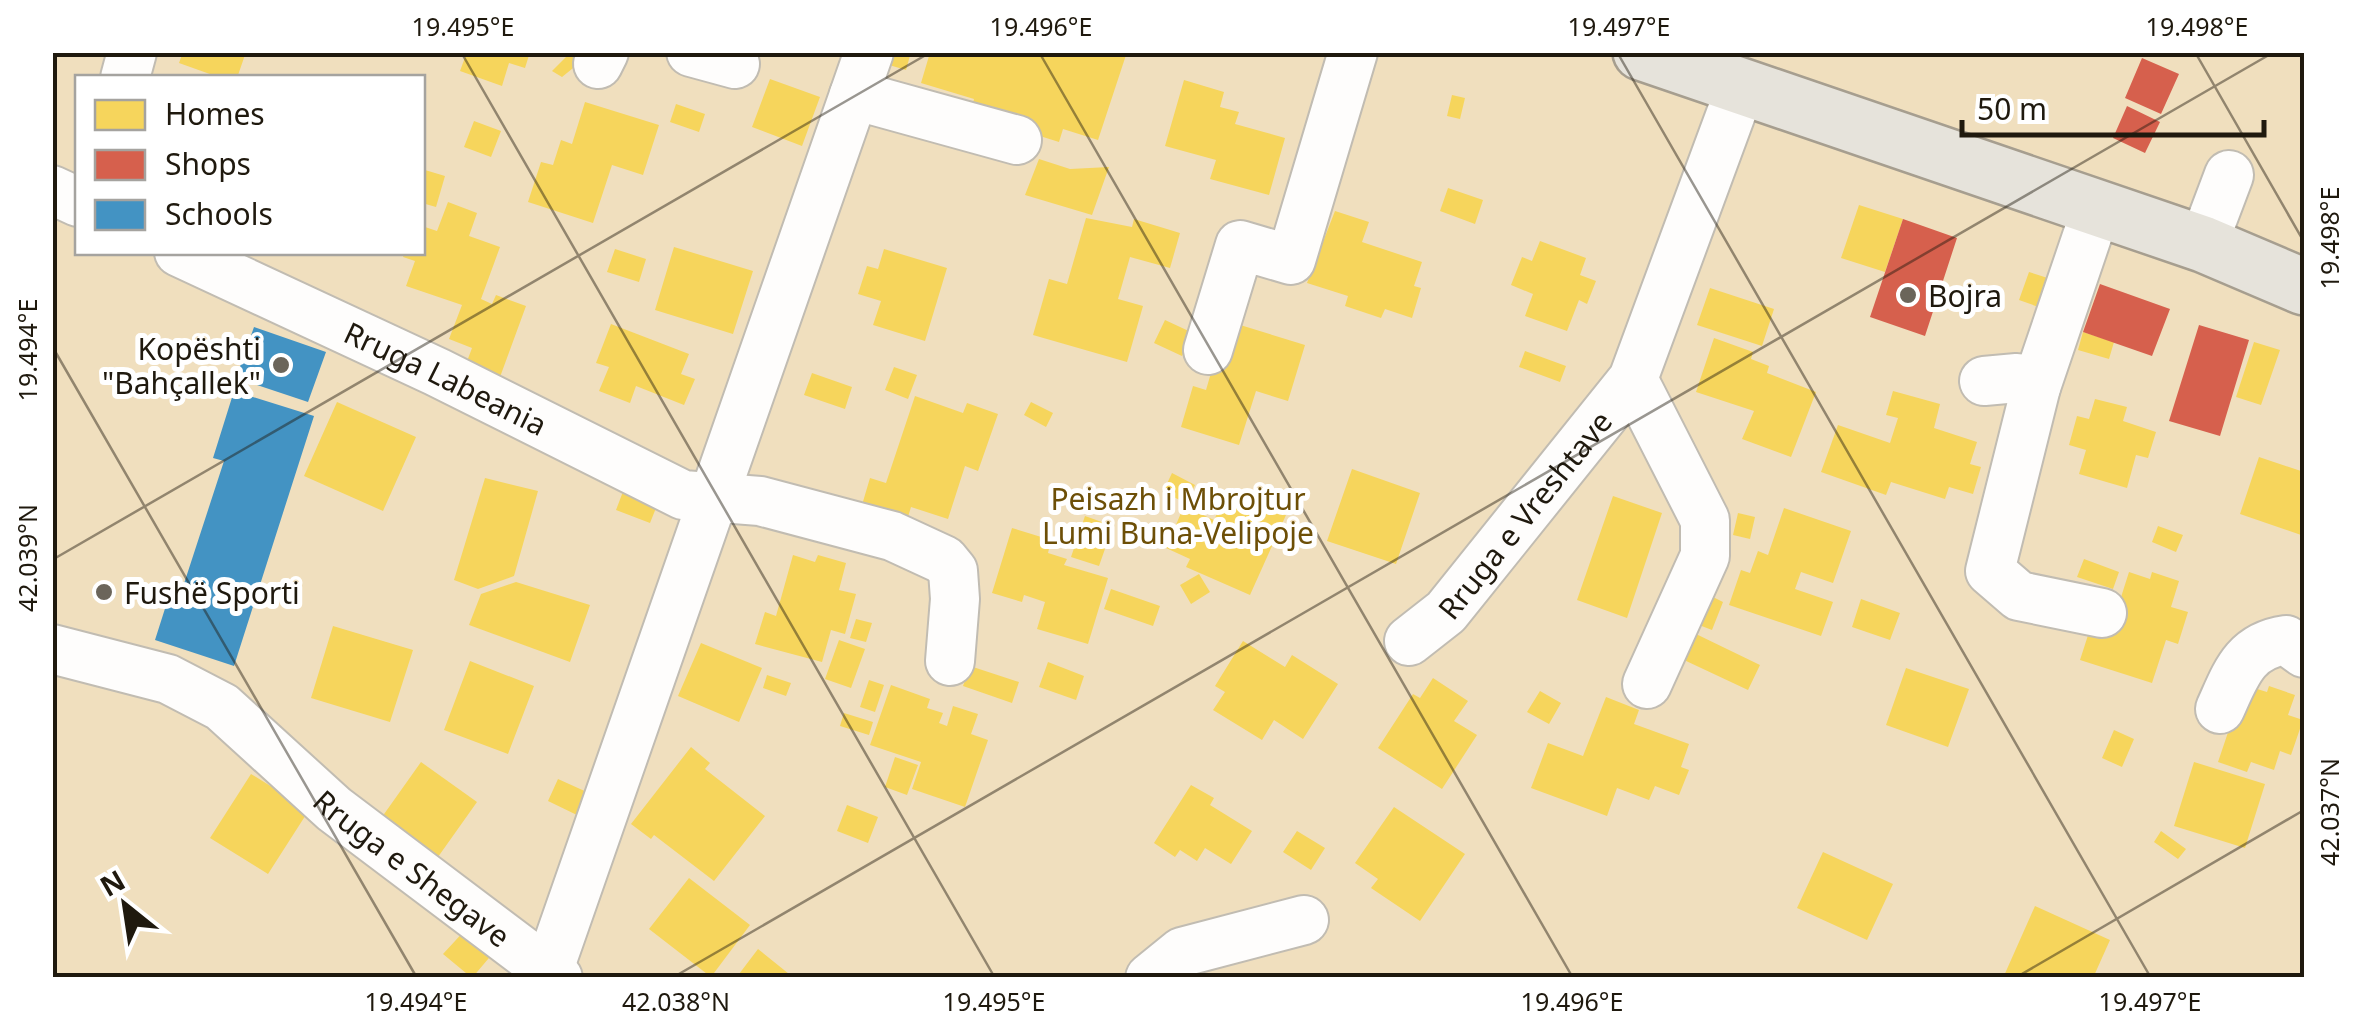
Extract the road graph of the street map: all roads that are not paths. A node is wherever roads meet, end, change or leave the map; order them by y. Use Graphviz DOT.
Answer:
graph roads {
  1 [pos="1354,52"];
  2 [pos="1671,57"];
  3 [pos="862,74"];
  4 [pos="1742,84"];
  5 [pos="1017,140"];
  6 [pos="2229,174"];
  7 [pos="52,190"];
  8 [pos="75,201"];
  9 [pos="2097,207"];
  10 [pos="2203,244"];
  11 [pos="185,255"];
  12 [pos="2304,288"];
  13 [pos="1208,350"];
  14 [pos="1632,379"];
  15 [pos="1984,381"];
  16 [pos="2036,387"];
  17 [pos="712,500"];
  18 [pos="2102,613"];
  19 [pos="1408,641"];
  20 [pos="52,649"];
  21 [pos="2304,653"];
  22 [pos="950,661"];
  23 [pos="1647,684"];
  24 [pos="2220,708"];
  25 [pos="1304,920"];
  26 [pos="554,974"];
  27 [pos="1150,978"];
  1 -- 13 [label="street"];
  2 -- 4 [label="main road"];
  3 -- 5 [label="street"];
  3 -- 17 [label="street, Rruga e Shegave"];
  4 -- 9 [label="main road"];
  4 -- 14 [label="street, Rruga e Vreshtave"];
  6 -- 10 [label="street"];
  7 -- 8 [label="street"];
  9 -- 10 [label="main road"];
  9 -- 16 [label="street"];
  10 -- 12 [label="main road"];
  11 -- 17 [label="street, Rruga Labeania"];
  14 -- 19 [label="street, Rruga e Vreshtave"];
  14 -- 23 [label="street, Rruga e Vreshtave"];
  15 -- 16 [label="street"];
  16 -- 18 [label="street"];
  17 -- 22 [label="street"];
  17 -- 26 [label="street, Rruga e Shegave"];
  20 -- 26 [label="street, Rruga e Shegave"];
  21 -- 24 [label="street"];
  25 -- 27 [label="street"];
}
